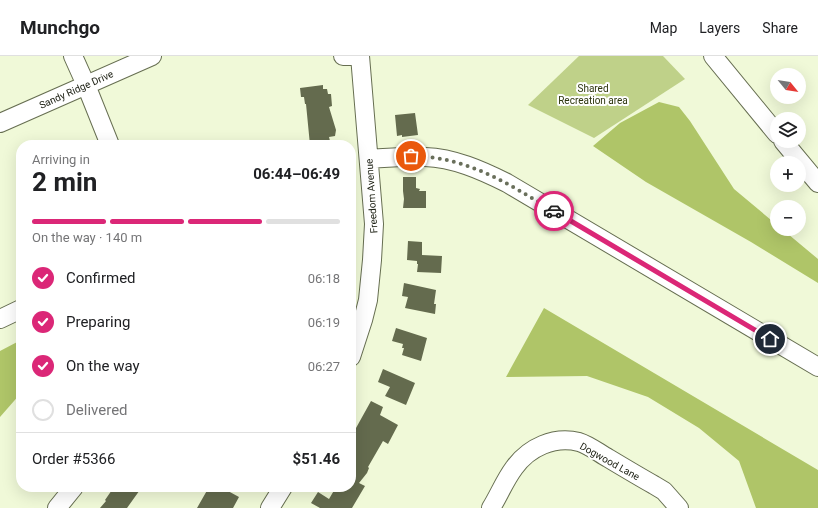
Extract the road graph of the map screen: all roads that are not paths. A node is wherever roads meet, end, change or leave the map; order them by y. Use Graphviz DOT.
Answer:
graph roads {
  1 [pos="73,56"];
  2 [pos="152,56"];
  3 [pos="343,56"];
  4 [pos="355,56"];
  5 [pos="360,56"];
  6 [pos="713,56"];
  7 [pos="86,85"];
  8 [pos="0,123"];
  9 [pos="770,125"];
  10 [pos="108,140"];
  11 [pos="789,148"];
  12 [pos="369,159"];
  13 [pos="818,183"];
  14 [pos="16,311"];
  15 [pos="0,319"];
  16 [pos="356,342"];
  17 [pos="818,367"];
  18 [pos="70,492"];
  19 [pos="280,492"];
  20 [pos="57,508"];
  21 [pos="270,508"];
  22 [pos="491,508"];
  23 [pos="679,508"];
  1 -- 7 [label="street"];
  2 -- 7 [label="street, Sandy Ridge Drive"];
  3 -- 4 [label="street"];
  5 -- 12 [label="street, Freedom Avenue"];
  6 -- 9 [label="street"];
  7 -- 8 [label="street, Sandy Ridge Drive"];
  7 -- 10 [label="street"];
  11 -- 13 [label="street"];
  12 -- 16 [label="street, Freedom Avenue"];
  12 -- 17 [label="street"];
  14 -- 15 [label="street"];
  18 -- 20 [label="street"];
  19 -- 21 [label="street"];
  22 -- 23 [label="street, Dogwood Lane"];
}
